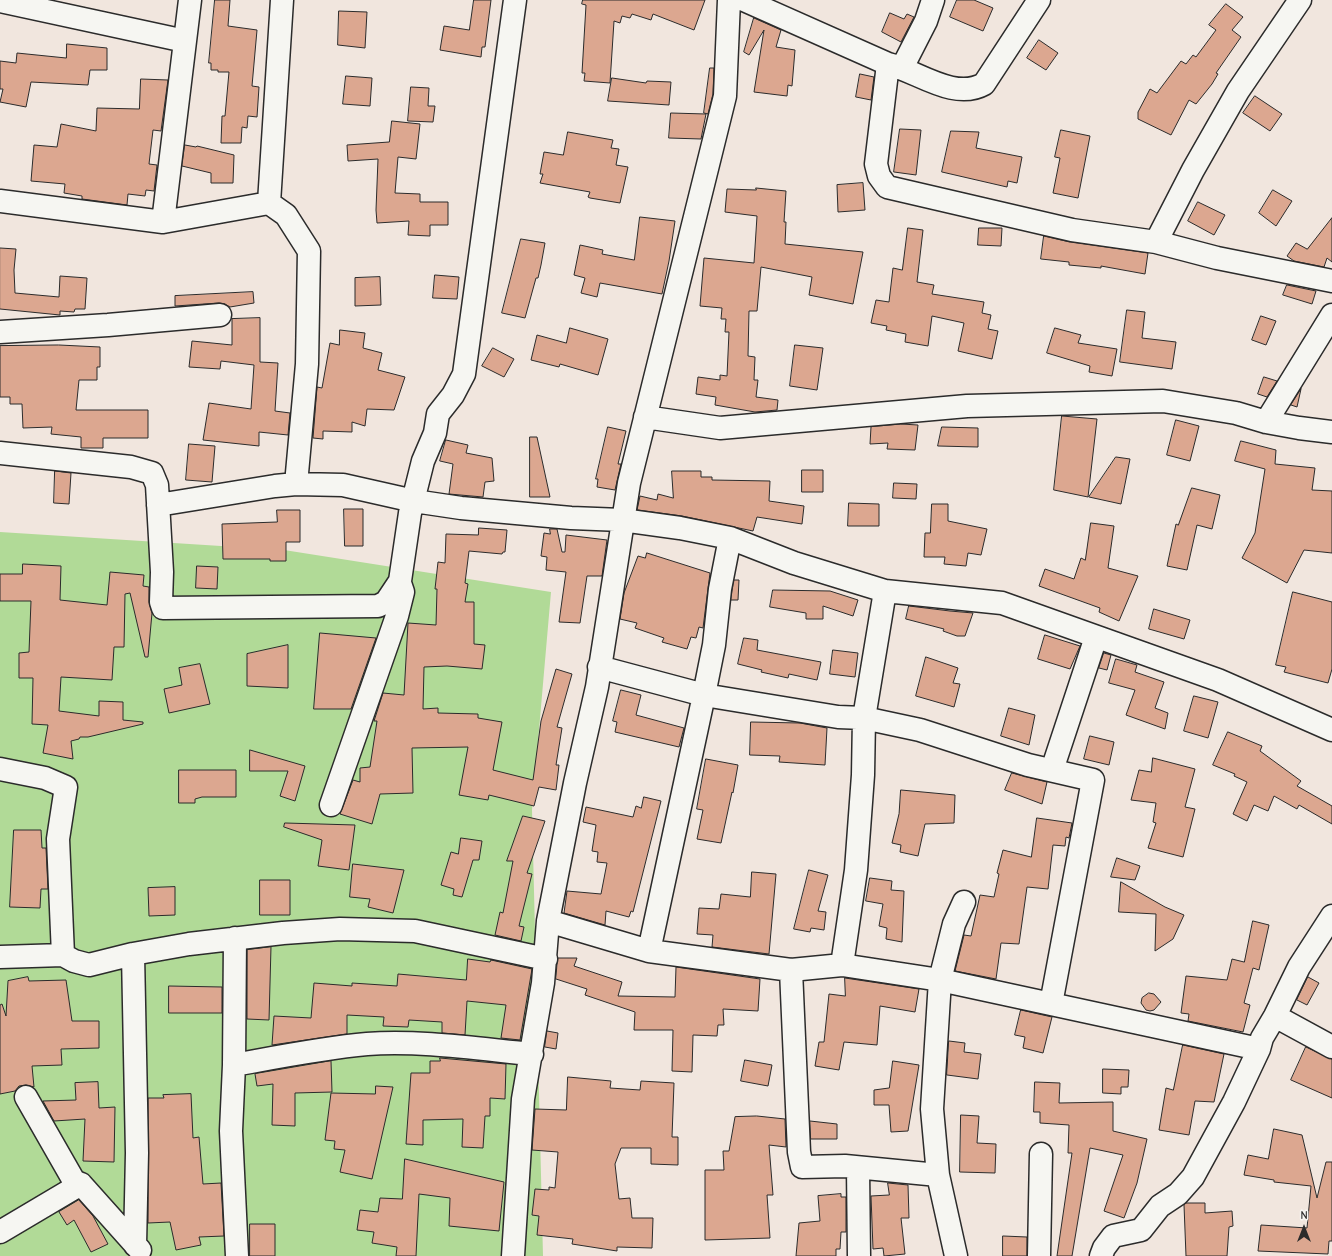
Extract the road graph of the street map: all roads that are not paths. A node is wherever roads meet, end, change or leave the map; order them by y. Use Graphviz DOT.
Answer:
graph roads {
  1 [pos="0,0"];
  2 [pos="190,0"];
  3 [pos="282,0"];
  4 [pos="515,0"];
  5 [pos="729,0"];
  6 [pos="744,0"];
  7 [pos="933,0"];
  8 [pos="1039,0"];
  9 [pos="1300,0"];
  10 [pos="185,41"];
  11 [pos="895,66"];
  12 [pos="0,201"];
  13 [pos="269,203"];
  14 [pos="163,222"];
  15 [pos="1156,242"];
  16 [pos="1332,281"];
  17 [pos="220,315"];
  18 [pos="1332,315"];
  19 [pos="0,332"];
  20 [pos="645,417"];
  21 [pos="1266,422"];
  22 [pos="1332,432"];
  23 [pos="0,452"];
  24 [pos="296,484"];
  25 [pos="414,501"];
  26 [pos="158,505"];
  27 [pos="622,520"];
  28 [pos="730,538"];
  29 [pos="885,591"];
  30 [pos="388,611"];
  31 [pos="1096,637"];
  32 [pos="599,667"];
  33 [pos="704,694"];
  34 [pos="864,718"];
  35 [pos="1332,730"];
  36 [pos="0,769"];
  37 [pos="1052,770"];
  38 [pos="331,805"];
  39 [pos="964,902"];
  40 [pos="1332,916"];
  41 [pos="548,921"];
  42 [pos="235,938"];
  43 [pos="649,951"];
  44 [pos="133,954"];
  45 [pos="63,955"];
  46 [pos="0,957"];
  47 [pos="546,959"];
  48 [pos="842,965"];
  49 [pos="791,970"];
  50 [pos="940,980"];
  51 [pos="1052,1004"];
  52 [pos="1275,1016"];
  53 [pos="1332,1047"];
  54 [pos="1259,1049"];
  55 [pos="532,1054"];
  56 [pos="234,1065"];
  57 [pos="26,1097"];
  58 [pos="1041,1154"];
  59 [pos="858,1168"];
  60 [pos="938,1175"];
  61 [pos="81,1184"];
  62 [pos="0,1232"];
  63 [pos="140,1250"];
  64 [pos="237,1256"];
  65 [pos="513,1256"];
  66 [pos="859,1256"];
  67 [pos="956,1256"];
  68 [pos="1039,1256"];
  69 [pos="1101,1256"];
  1 -- 10 [label="street"];
  2 -- 10 [label="street"];
  3 -- 13 [label="street"];
  4 -- 25 [label="street"];
  5 -- 20 [label="street"];
  6 -- 11 [label="street"];
  7 -- 11 [label="street"];
  8 -- 11 [label="street"];
  9 -- 15 [label="street"];
  10 -- 14 [label="street"];
  11 -- 15 [label="street"];
  12 -- 14 [label="street"];
  13 -- 14 [label="street"];
  13 -- 24 [label="street"];
  15 -- 16 [label="street"];
  17 -- 19 [label="street"];
  18 -- 21 [label="street"];
  20 -- 21 [label="street"];
  20 -- 27 [label="street"];
  21 -- 22 [label="street"];
  23 -- 26 [label="street"];
  24 -- 25 [label="street"];
  24 -- 26 [label="street"];
  25 -- 27 [label="street"];
  25 -- 30 [label="street"];
  26 -- 30 [label="street"];
  27 -- 28 [label="street"];
  27 -- 32 [label="street"];
  28 -- 29 [label="street"];
  28 -- 33 [label="street"];
  29 -- 31 [label="street"];
  29 -- 34 [label="street"];
  30 -- 38 [label="street"];
  31 -- 35 [label="street"];
  31 -- 37 [label="street"];
  32 -- 33 [label="street"];
  32 -- 41 [label="street"];
  33 -- 34 [label="street"];
  33 -- 43 [label="street"];
  34 -- 37 [label="street"];
  34 -- 48 [label="street"];
  36 -- 45 [label="street"];
  37 -- 51 [label="street"];
  39 -- 50 [label="street"];
  40 -- 52 [label="street"];
  41 -- 43 [label="street"];
  41 -- 47 [label="street"];
  42 -- 44 [label="street"];
  42 -- 47 [label="street"];
  42 -- 56 [label="street"];
  43 -- 49 [label="street"];
  44 -- 45 [label="street"];
  44 -- 63 [label="street"];
  45 -- 46 [label="street"];
  47 -- 55 [label="street"];
  48 -- 49 [label="street"];
  48 -- 50 [label="street"];
  49 -- 59 [label="street"];
  50 -- 51 [label="street"];
  50 -- 60 [label="street"];
  51 -- 54 [label="street"];
  52 -- 53 [label="street"];
  52 -- 54 [label="street"];
  54 -- 69 [label="street"];
  55 -- 56 [label="street"];
  55 -- 65 [label="street"];
  56 -- 64 [label="street"];
  57 -- 61 [label="street"];
  58 -- 68 [label="street"];
  59 -- 60 [label="street"];
  59 -- 66 [label="street"];
  60 -- 67 [label="street"];
  61 -- 62 [label="street"];
  61 -- 63 [label="street"];
}
